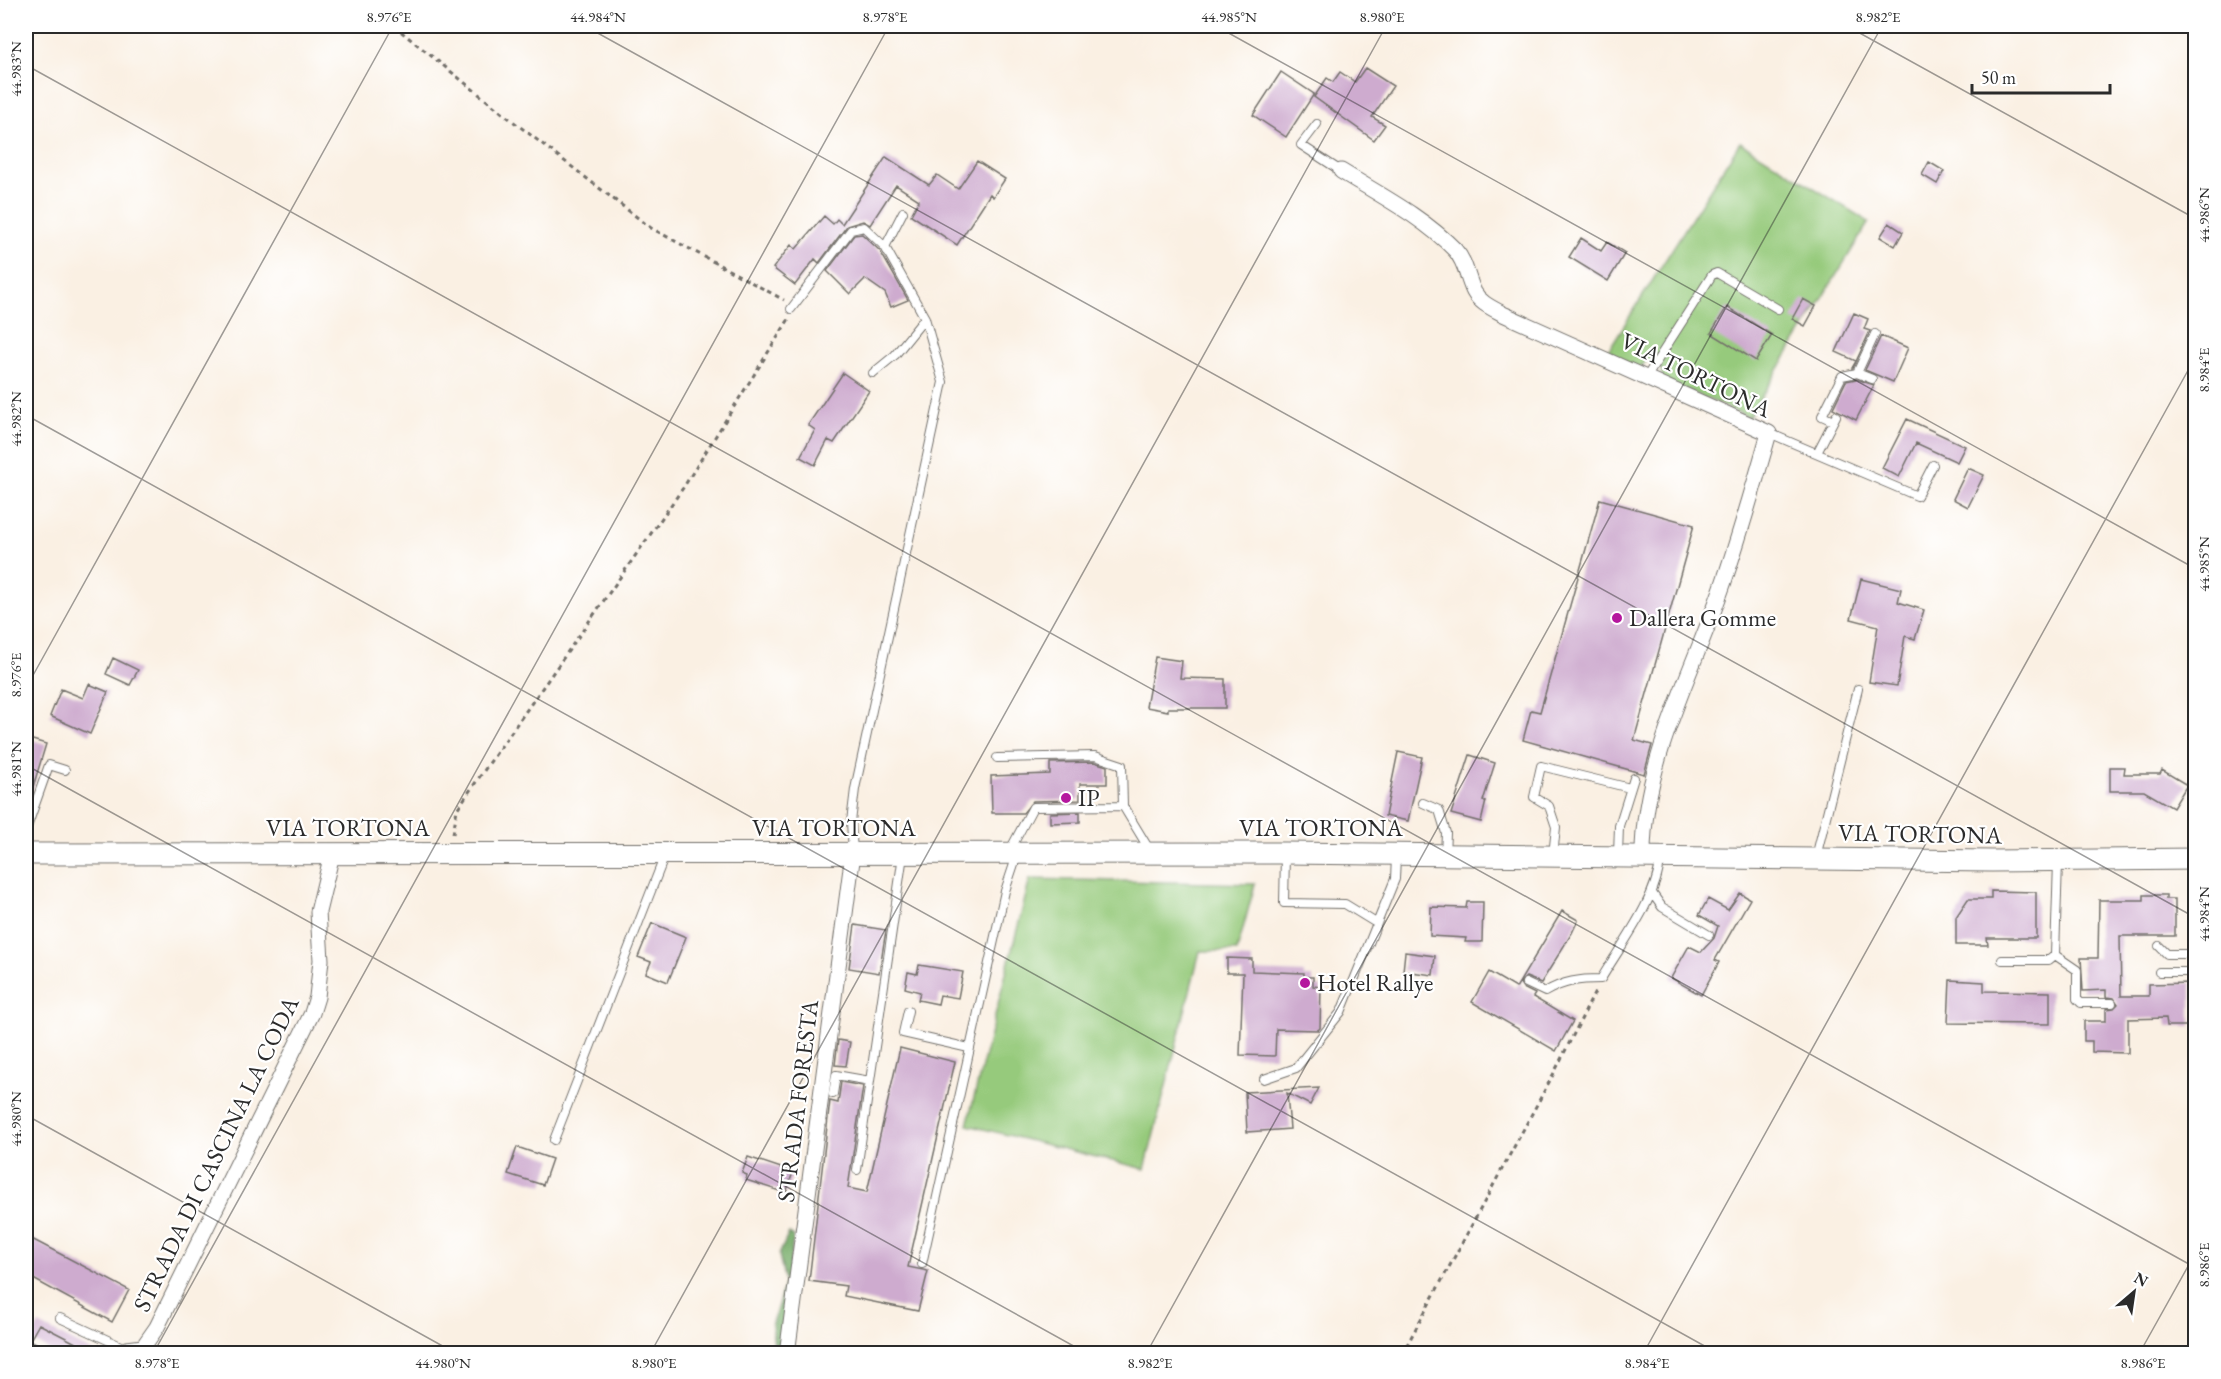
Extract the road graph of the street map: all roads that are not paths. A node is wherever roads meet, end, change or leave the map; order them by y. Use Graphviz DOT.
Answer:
graph roads {
  1 [pos="1317,124"];
  2 [pos="1341,171"];
  3 [pos="903,212"];
  4 [pos="885,247"];
  5 [pos="791,309"];
  6 [pos="1778,309"];
  7 [pos="925,318"];
  8 [pos="1875,334"];
  9 [pos="873,373"];
  10 [pos="1857,373"];
  11 [pos="1646,378"];
  12 [pos="1872,379"];
  13 [pos="1769,433"];
  14 [pos="1817,453"];
  15 [pos="1933,465"];
  16 [pos="1858,689"];
  17 [pos="997,758"];
  18 [pos="65,770"];
  19 [pos="1634,777"];
  20 [pos="1630,788"];
  21 [pos="1424,803"];
  22 [pos="1122,806"];
  23 [pos="26,830"];
  24 [pos="853,853"];
  25 [pos="903,853"];
  26 [pos="1013,853"];
  27 [pos="1152,853"];
  28 [pos="1285,853"];
  29 [pos="26,854"];
  30 [pos="332,854"];
  31 [pos="666,854"];
  32 [pos="1396,854"];
  33 [pos="1445,855"];
  34 [pos="1553,856"];
  35 [pos="1618,857"];
  36 [pos="1652,857"];
  37 [pos="1816,859"];
  38 [pos="2196,859"];
  39 [pos="2058,861"];
  40 [pos="1652,892"];
  41 [pos="1376,923"];
  42 [pos="1709,935"];
  43 [pos="2159,946"];
  44 [pos="2196,954"];
  45 [pos="2055,955"];
  46 [pos="2002,960"];
  47 [pos="2159,972"];
  48 [pos="2196,972"];
  49 [pos="1526,983"];
  50 [pos="2112,1003"];
  51 [pos="908,1011"];
  52 [pos="969,1048"];
  53 [pos="1264,1079"];
  54 [pos="870,1081"];
  55 [pos="833,1094"];
  56 [pos="555,1140"];
  57 [pos="857,1170"];
  58 [pos="922,1264"];
  59 [pos="60,1318"];
  60 [pos="128,1349"];
  61 [pos="787,1353"];
  1 -- 2 [label="lane"];
  2 -- 11 [label="street, VIA TORTONA"];
  3 -- 4 [label="lane"];
  4 -- 5 [label="lane"];
  4 -- 7 [label="lane"];
  6 -- 11 [label="lane"];
  7 -- 9 [label="lane"];
  7 -- 24 [label="lane"];
  8 -- 10 [label="lane"];
  10 -- 12 [label="lane"];
  10 -- 14 [label="lane"];
  11 -- 13 [label="street, VIA TORTONA"];
  13 -- 14 [label="lane"];
  13 -- 36 [label="street, VIA TORTONA"];
  14 -- 15 [label="lane"];
  16 -- 37 [label="lane"];
  17 -- 22 [label="lane"];
  18 -- 23 [label="lane"];
  19 -- 20 [label="lane"];
  20 -- 34 [label="lane"];
  20 -- 35 [label="lane"];
  21 -- 33 [label="lane"];
  22 -- 26 [label="lane"];
  22 -- 27 [label="lane"];
  24 -- 25 [label="main road, VIA TORTONA"];
  24 -- 31 [label="main road, VIA TORTONA"];
  24 -- 61 [label="street, STRADA FORESTA"];
  25 -- 26 [label="main road, VIA TORTONA"];
  25 -- 54 [label="lane"];
  26 -- 27 [label="main road, VIA TORTONA"];
  26 -- 52 [label="lane"];
  27 -- 28 [label="main road, VIA TORTONA"];
  28 -- 32 [label="main road, VIA TORTONA"];
  28 -- 41 [label="lane"];
  29 -- 30 [label="main road, VIA TORTONA"];
  30 -- 31 [label="main road, VIA TORTONA"];
  30 -- 60 [label="street, STRADA DI CASCINA LA CODA"];
  31 -- 56 [label="lane"];
  32 -- 33 [label="main road, VIA TORTONA"];
  32 -- 41 [label="lane"];
  33 -- 34 [label="main road, VIA TORTONA"];
  34 -- 35 [label="main road, VIA TORTONA"];
  35 -- 36 [label="main road, VIA TORTONA"];
  36 -- 37 [label="main road, VIA TORTONA"];
  36 -- 40 [label="lane"];
  37 -- 39 [label="main road, VIA TORTONA"];
  38 -- 39 [label="main road, VIA TORTONA"];
  39 -- 45 [label="lane"];
  40 -- 42 [label="lane"];
  40 -- 49 [label="lane"];
  41 -- 53 [label="lane"];
  43 -- 44 [label="lane"];
  45 -- 46 [label="lane"];
  45 -- 50 [label="lane"];
  47 -- 48 [label="lane"];
  51 -- 52 [label="lane"];
  52 -- 58 [label="lane"];
  54 -- 55 [label="lane"];
  54 -- 57 [label="lane"];
  59 -- 60 [label="lane"];
}
